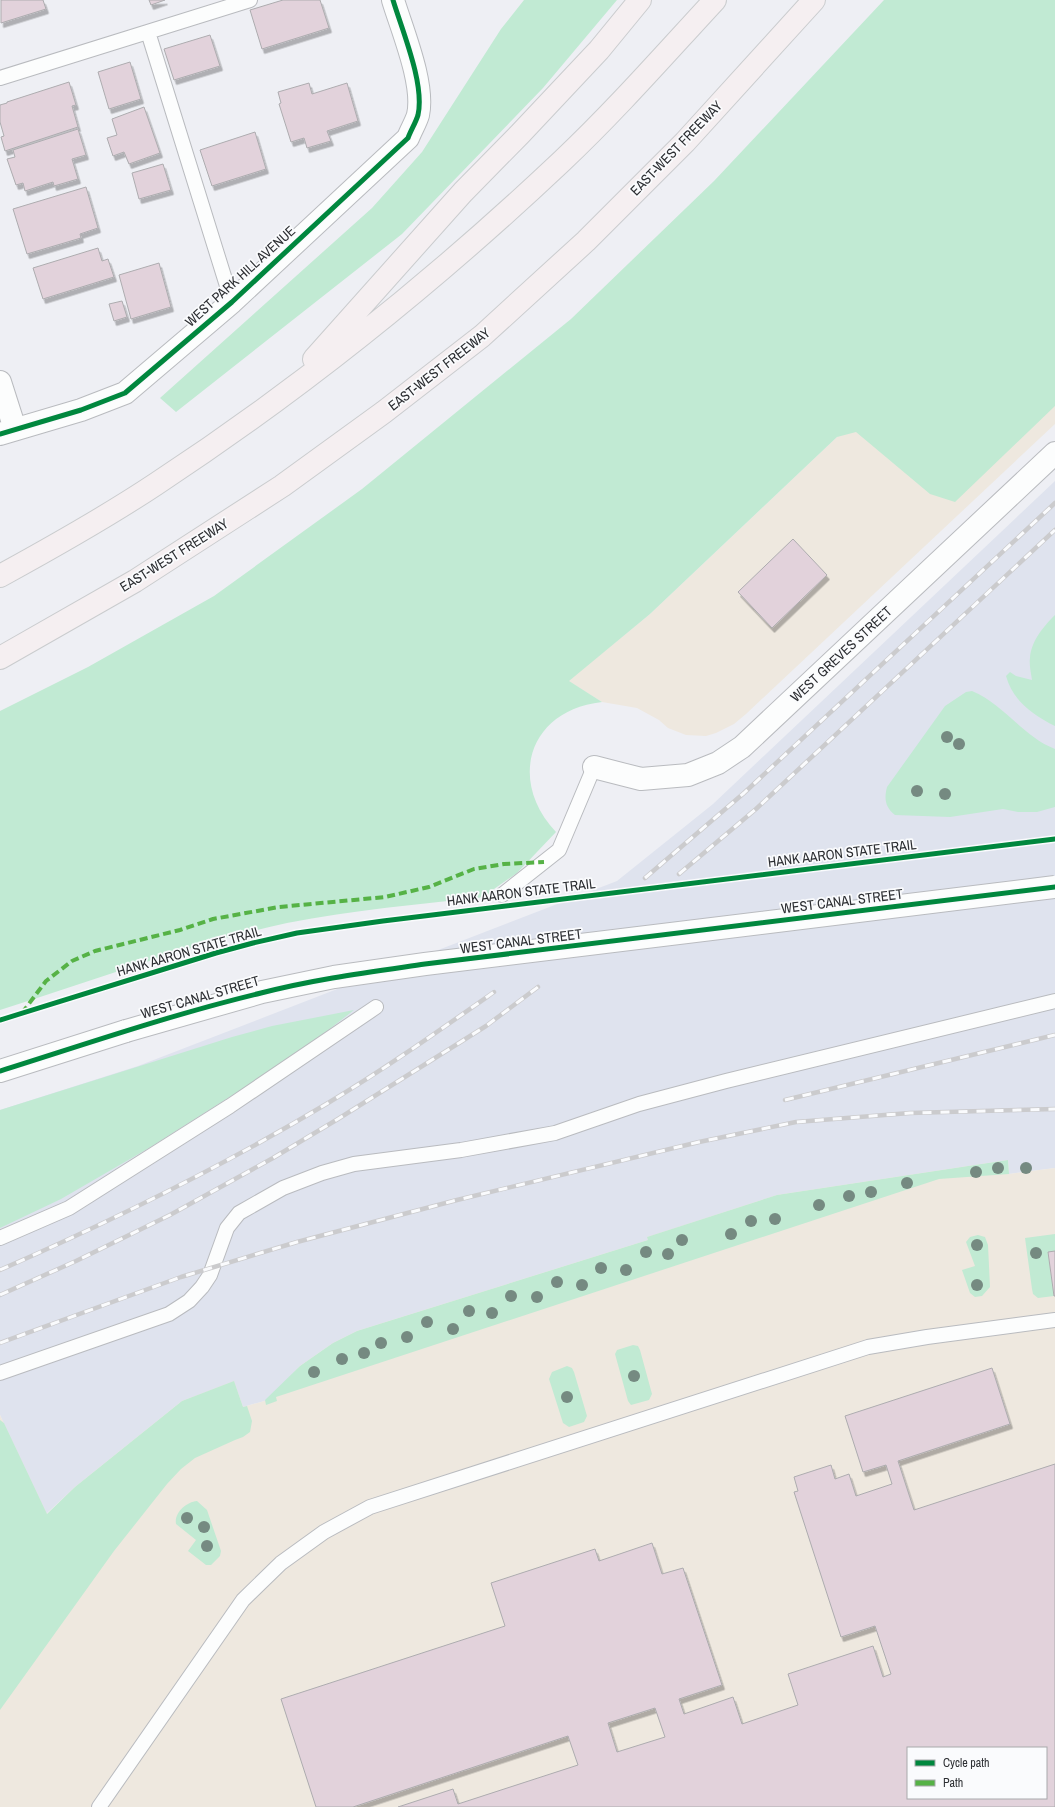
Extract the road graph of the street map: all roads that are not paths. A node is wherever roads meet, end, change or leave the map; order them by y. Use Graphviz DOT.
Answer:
graph roads {
  1 [pos="250,0"];
  2 [pos="393,0"];
  3 [pos="640,0"];
  4 [pos="715,0"];
  5 [pos="814,0"];
  6 [pos="148,32"];
  7 [pos="0,78"];
  8 [pos="232,302"];
  9 [pos="0,382"];
  10 [pos="285,392"];
  11 [pos="8,431"];
  12 [pos="1055,453"];
  13 [pos="0,576"];
  14 [pos="0,658"];
  15 [pos="594,767"];
  16 [pos="1055,887"];
  17 [pos="502,895"];
  18 [pos="1055,1001"];
  19 [pos="376,1007"];
  20 [pos="0,1071"];
  21 [pos="0,1238"];
  22 [pos="1055,1320"];
  23 [pos="0,1373"];
  24 [pos="99,1807"];
  1 -- 6 [label="lane"];
  2 -- 8 [label="street, WEST PARK HILL AVENUE"];
  3 -- 10 [label="highway"];
  4 -- 10 [label="highway"];
  5 -- 14 [label="highway, EAST-WEST FREEWAY"];
  6 -- 7 [label="lane"];
  6 -- 8 [label="lane"];
  8 -- 11 [label="street, WEST PARK HILL AVENUE"];
  9 -- 11 [label="street"];
  10 -- 13 [label="highway"];
  12 -- 15 [label="street, WEST GREVES STREET"];
  15 -- 17 [label="lane"];
  16 -- 20 [label="street, WEST CANAL STREET, bridge"];
  18 -- 23 [label="lane"];
  19 -- 21 [label="lane"];
  22 -- 24 [label="lane"];
}
